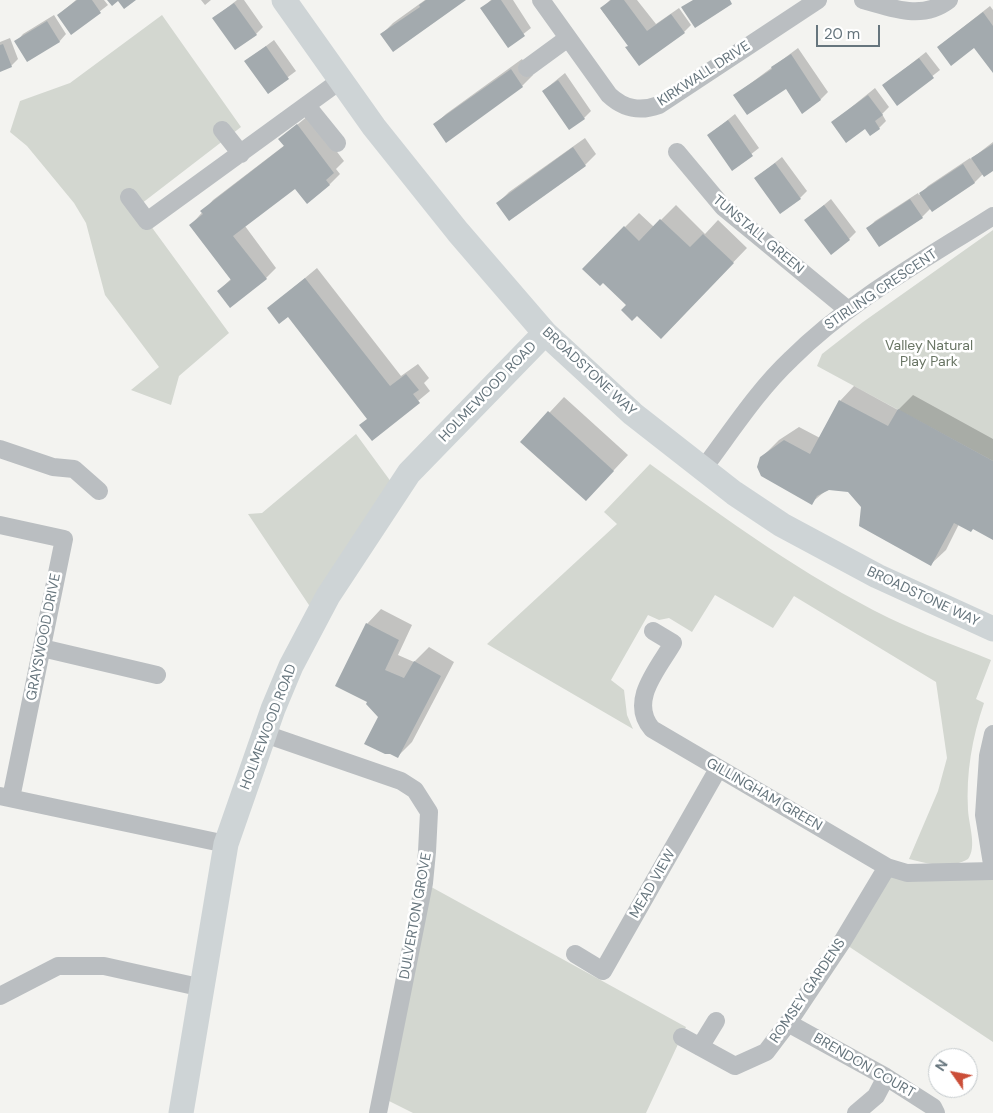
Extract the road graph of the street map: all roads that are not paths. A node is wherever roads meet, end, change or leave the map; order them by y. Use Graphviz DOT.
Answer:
graph roads {
  1 [pos="284,0"];
  2 [pos="540,0"];
  3 [pos="818,0"];
  4 [pos="863,0"];
  5 [pos="949,0"];
  6 [pos="568,38"];
  7 [pos="527,68"];
  8 [pos="341,80"];
  9 [pos="307,106"];
  10 [pos="222,130"];
  11 [pos="336,143"];
  12 [pos="678,152"];
  13 [pos="241,154"];
  14 [pos="128,197"];
  15 [pos="993,216"];
  16 [pos="848,310"];
  17 [pos="545,332"];
  18 [pos="0,449"];
  19 [pos="703,469"];
  20 [pos="99,491"];
  21 [pos="0,525"];
  22 [pos="993,629"];
  23 [pos="654,631"];
  24 [pos="42,648"];
  25 [pos="157,674"];
  26 [pos="265,734"];
  27 [pos="993,734"];
  28 [pos="718,769"];
  29 [pos="5,797"];
  30 [pos="226,844"];
  31 [pos="887,867"];
  32 [pos="993,871"];
  33 [pos="575,954"];
  34 [pos="203,988"];
  35 [pos="0,996"];
  36 [pos="716,1022"];
  37 [pos="788,1023"];
  38 [pos="682,1037"];
  39 [pos="700,1047"];
  40 [pos="886,1077"];
  41 [pos="181,1113"];
  42 [pos="378,1113"];
  43 [pos="856,1113"];
  44 [pos="936,1113"];
  1 -- 8 [label="street, BROADSTONE WAY"];
  2 -- 6 [label="street, KIRKWALL DRIVE"];
  3 -- 6 [label="street, KIRKWALL DRIVE"];
  4 -- 5 [label="street"];
  6 -- 7 [label="street"];
  8 -- 9 [label="street"];
  8 -- 17 [label="street, BROADSTONE WAY"];
  9 -- 11 [label="street"];
  9 -- 13 [label="street"];
  10 -- 13 [label="street"];
  12 -- 16 [label="street, TUNSTALL GREEN"];
  13 -- 14 [label="street"];
  15 -- 16 [label="street, STIRLING CRESCENT"];
  16 -- 19 [label="street, STIRLING CRESCENT"];
  17 -- 19 [label="street, BROADSTONE WAY"];
  17 -- 26 [label="street, HOLMEWOOD ROAD"];
  18 -- 20 [label="street"];
  19 -- 22 [label="street, BROADSTONE WAY"];
  21 -- 24 [label="street, GRAYSWOOD DRIVE"];
  23 -- 28 [label="street, GILLINGHAM GREEN"];
  24 -- 25 [label="street"];
  24 -- 29 [label="street, GRAYSWOOD DRIVE"];
  26 -- 30 [label="street, HOLMEWOOD ROAD"];
  26 -- 42 [label="street, DULVERTON GROVE"];
  27 -- 32 [label="street"];
  28 -- 31 [label="street, GILLINGHAM GREEN"];
  28 -- 33 [label="street, MEAD VIEW"];
  29 -- 30 [label="street, GRAYSWOOD DRIVE"];
  30 -- 34 [label="street, HOLMEWOOD ROAD"];
  31 -- 32 [label="street, GILLINGHAM GREEN"];
  31 -- 37 [label="street, ROMSEY GARDENS"];
  34 -- 35 [label="street"];
  34 -- 41 [label="street, HOLMEWOOD ROAD"];
  36 -- 39 [label="street"];
  37 -- 39 [label="street, ROMSEY GARDENS"];
  37 -- 40 [label="street, BRENDON COURT"];
  38 -- 39 [label="street, ROMSEY GARDENS"];
  40 -- 43 [label="street"];
  40 -- 44 [label="street, BRENDON COURT"];
}
